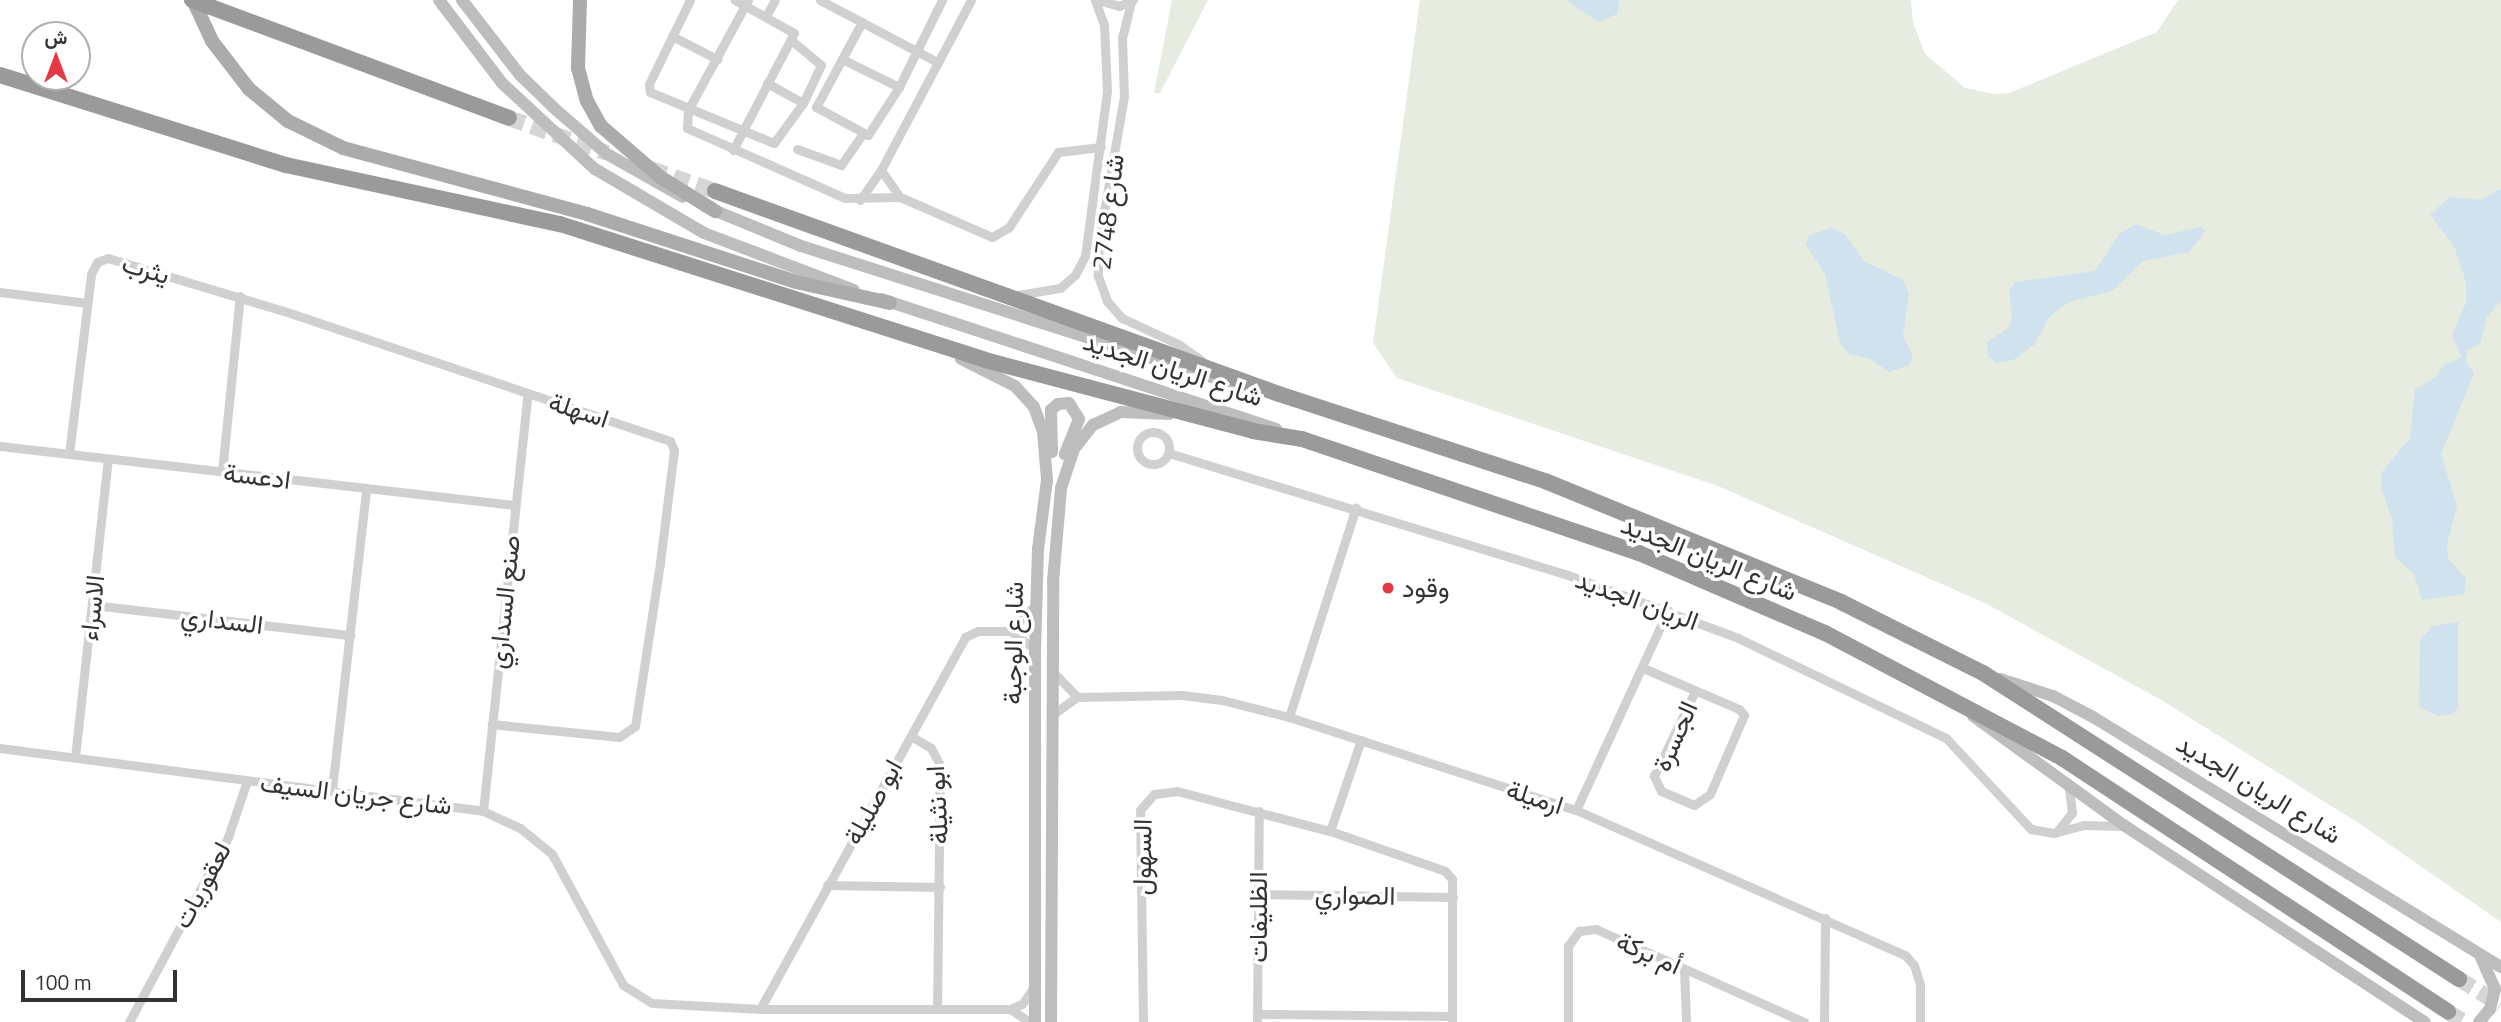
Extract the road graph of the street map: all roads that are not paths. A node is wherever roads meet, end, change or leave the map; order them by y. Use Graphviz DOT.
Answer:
graph roads {
  1 [pos="192,0"];
  2 [pos="439,0"];
  3 [pos="461,0"];
  4 [pos="580,0"];
  5 [pos="690,0"];
  6 [pos="735,0"];
  7 [pos="775,0"];
  8 [pos="820,0"];
  9 [pos="942,0"];
  10 [pos="971,0"];
  11 [pos="1096,0"];
  12 [pos="1132,1"];
  13 [pos="747,3"];
  14 [pos="766,16"];
  15 [pos="862,22"];
  16 [pos="672,36"];
  17 [pos="793,41"];
  18 [pos="915,50"];
  19 [pos="717,59"];
  20 [pos="842,60"];
  21 [pos="937,62"];
  22 [pos="0,75"];
  23 [pos="767,83"];
  24 [pos="899,87"];
  25 [pos="803,103"];
  26 [pos="688,110"];
  27 [pos="1106,113"];
  28 [pos="1122,113"];
  29 [pos="509,118"];
  30 [pos="742,129"];
  31 [pos="862,135"];
  32 [pos="1101,147"];
  33 [pos="797,149"];
  34 [pos="733,150"];
  35 [pos="881,170"];
  36 [pos="715,191"];
  37 [pos="900,197"];
  38 [pos="860,200"];
  39 [pos="715,211"];
  40 [pos="0,292"];
  41 [pos="1012,295"];
  42 [pos="240,296"];
  43 [pos="87,303"];
  44 [pos="890,303"];
  45 [pos="915,338"];
  46 [pos="1208,365"];
  47 [pos="528,393"];
  48 [pos="1279,394"];
  49 [pos="1194,416"];
  50 [pos="1302,439"];
  51 [pos="0,446"];
  52 [pos="69,454"];
  53 [pos="1172,454"];
  54 [pos="108,459"];
  55 [pos="222,472"];
  56 [pos="1047,480"];
  57 [pos="1061,488"];
  58 [pos="366,491"];
  59 [pos="515,505"];
  60 [pos="1356,507"];
  61 [pos="1037,601"];
  62 [pos="93,605"];
  63 [pos="1668,610"];
  64 [pos="1010,631"];
  65 [pos="350,635"];
  66 [pos="1035,649"];
  67 [pos="1643,668"];
  68 [pos="1052,669"];
  69 [pos="1983,673"];
  70 [pos="1695,691"];
  71 [pos="1077,697"];
  72 [pos="1953,698"];
  73 [pos="1052,715"];
  74 [pos="1289,717"];
  75 [pos="492,724"];
  76 [pos="911,736"];
  77 [pos="1361,740"];
  78 [pos="0,748"];
  79 [pos="75,757"];
  80 [pos="247,781"];
  81 [pos="2069,788"];
  82 [pos="332,789"];
  83 [pos="1576,810"];
  84 [pos="483,811"];
  85 [pos="1259,811"];
  86 [pos="2125,826"];
  87 [pos="1330,831"];
  88 [pos="2054,833"];
  89 [pos="827,885"];
  90 [pos="940,887"];
  91 [pos="1258,894"];
  92 [pos="1453,897"];
  93 [pos="1825,918"];
  94 [pos="2476,951"];
  95 [pos="2501,967"];
  96 [pos="1684,969"];
  97 [pos="2459,979"];
  98 [pos="1036,982"];
  99 [pos="937,1008"];
  100 [pos="760,1009"];
  101 [pos="1010,1009"];
  102 [pos="2448,1012"];
  103 [pos="1258,1018"];
  104 [pos="1452,1019"];
  105 [pos="1051,1021"];
  106 [pos="129,1022"];
  107 [pos="1032,1022"];
  108 [pos="1143,1022"];
  109 [pos="1568,1022"];
  110 [pos="1686,1022"];
  111 [pos="1804,1022"];
  112 [pos="1824,1022"];
  113 [pos="1920,1022"];
  114 [pos="2424,1022"];
  115 [pos="2479,1022"];
  1 -- 29 [label="highway"];
  1 -- 44 [label="main road"];
  2 -- 44 [label="main road, شارع الريان الجديد"];
  3 -- 39 [label="main road, شارع الريان الجديد"];
  4 -- 39 [label="main road"];
  5 -- 16 [label="street"];
  6 -- 13 [label="street"];
  7 -- 14 [label="street"];
  8 -- 15 [label="street"];
  9 -- 18 [label="street"];
  10 -- 21 [label="street"];
  11 -- 12 [label="street"];
  11 -- 27 [label="street, شارع 2748"];
  12 -- 28 [label="street, شارع 2748"];
  13 -- 14 [label="street"];
  13 -- 19 [label="street"];
  14 -- 17 [label="street"];
  15 -- 18 [label="street"];
  15 -- 20 [label="street"];
  16 -- 19 [label="street"];
  16 -- 26 [label="street"];
  17 -- 23 [label="street"];
  17 -- 25 [label="street"];
  18 -- 21 [label="street"];
  18 -- 24 [label="street"];
  19 -- 26 [label="street"];
  20 -- 24 [label="street"];
  20 -- 31 [label="street"];
  21 -- 35 [label="street"];
  22 -- 45 [label="highway"];
  23 -- 25 [label="street"];
  23 -- 30 [label="street"];
  24 -- 31 [label="street"];
  25 -- 30 [label="street"];
  26 -- 30 [label="street"];
  26 -- 34 [label="street"];
  27 -- 28 [label="street"];
  27 -- 32 [label="street, شارع 2748"];
  28 -- 46 [label="street, شارع 2748"];
  30 -- 34 [label="street"];
  31 -- 33 [label="street"];
  32 -- 37 [label="street"];
  32 -- 41 [label="street, شارع 2748"];
  34 -- 38 [label="street"];
  35 -- 37 [label="street"];
  35 -- 38 [label="street"];
  36 -- 41 [label="highway"];
  37 -- 38 [label="street"];
  39 -- 48 [label="main road, شارع الريان الجديد"];
  40 -- 43 [label="street"];
  41 -- 46 [label="highway"];
  42 -- 43 [label="street, يثرب"];
  42 -- 47 [label="street, اسهلة"];
  42 -- 55 [label="street"];
  43 -- 52 [label="street"];
  44 -- 50 [label="main road, شارع الريان الجديد"];
  45 -- 49 [label="highway"];
  45 -- 56 [label="main road, شارع الوجبة"];
  46 -- 48 [label="highway"];
  47 -- 59 [label="street, صنع السداري"];
  47 -- 75 [label="street, اسهلة"];
  48 -- 69 [label="highway, شارع الريان الجديد"];
  49 -- 50 [label="highway"];
  49 -- 57 [label="main road, شارع الوجبة"];
  50 -- 72 [label="highway, شارع الريان الجديد"];
  51 -- 52 [label="street, ادعسة"];
  52 -- 54 [label="street, ادعسة"];
  53 -- 60 [label="street, الريان الجديد"];
  54 -- 55 [label="street, ادعسة"];
  54 -- 62 [label="street, الاسراء"];
  55 -- 58 [label="street, ادعسة"];
  56 -- 57 [label="main road"];
  56 -- 61 [label="main road, شارع الوجبة"];
  57 -- 68 [label="main road, شارع الوجبة"];
  58 -- 59 [label="street, ادعسة"];
  58 -- 65 [label="street"];
  59 -- 75 [label="street, صنع السداري"];
  60 -- 63 [label="street, الريان الجديد"];
  60 -- 74 [label="street"];
  61 -- 64 [label="street"];
  61 -- 66 [label="main road, شارع الوجبة"];
  62 -- 65 [label="street, السداري"];
  62 -- 79 [label="street, الاسراء"];
  63 -- 67 [label="street"];
  63 -- 88 [label="street, الريان الجديد"];
  64 -- 66 [label="street"];
  64 -- 76 [label="street, ابو صليلة"];
  65 -- 82 [label="street"];
  66 -- 98 [label="main road, شارع الوجبة"];
  67 -- 70 [label="street, الجسرة"];
  67 -- 83 [label="street"];
  68 -- 71 [label="street"];
  68 -- 73 [label="main road, شارع الوجبة"];
  69 -- 94 [label="main road, شارع الريان الجديد"];
  69 -- 97 [label="highway, شارع الريان الجديد"];
  70 -- 70 [label="street, الجسرة"];
  71 -- 73 [label="street"];
  71 -- 74 [label="street, ارميلة"];
  72 -- 81 [label="main road, شارع الريان الجديد"];
  72 -- 102 [label="highway, شارع الريان الجديد"];
  73 -- 105 [label="main road, شارع الوجبة"];
  74 -- 77 [label="street, ارميلة"];
  75 -- 84 [label="street, صنع السداري"];
  76 -- 89 [label="street, ابو صليلة"];
  76 -- 90 [label="street, ابو نثيلة"];
  77 -- 83 [label="street, ارميلة"];
  77 -- 87 [label="street"];
  78 -- 79 [label="street, شارع جريان السيف"];
  79 -- 80 [label="street, شارع جريان السيف"];
  80 -- 82 [label="street, شارع جريان السيف"];
  80 -- 106 [label="street, لعقوريات"];
  81 -- 86 [label="main road, شارع الريان الجديد"];
  81 -- 88 [label="street"];
  82 -- 84 [label="street, شارع جريان السيف"];
  83 -- 93 [label="street, ارميلة"];
  84 -- 100 [label="street, شارع جريان السيف"];
  85 -- 87 [label="street, السهول"];
  85 -- 91 [label="street, الظليفات"];
  85 -- 108 [label="street, السهول"];
  86 -- 88 [label="street"];
  86 -- 114 [label="main road, شارع الريان الجديد"];
  87 -- 92 [label="street, السهول"];
  89 -- 90 [label="street"];
  89 -- 100 [label="street, ابو صليلة"];
  90 -- 99 [label="street, ابو نثيلة"];
  91 -- 92 [label="street, الصواري"];
  91 -- 103 [label="street, الظليفات"];
  92 -- 104 [label="street, السهول"];
  93 -- 112 [label="street"];
  93 -- 113 [label="street, ارميلة"];
  94 -- 95 [label="main road, شارع الريان الجديد"];
  94 -- 115 [label="main road"];
  96 -- 109 [label="street, أم بركة"];
  96 -- 110 [label="street"];
  96 -- 111 [label="street, أم بركة"];
  98 -- 101 [label="street"];
  98 -- 107 [label="main road, شارع الوجبة"];
  99 -- 100 [label="street"];
  99 -- 101 [label="street"];
  101 -- 107 [label="street"];
  103 -- 104 [label="street"];
}
